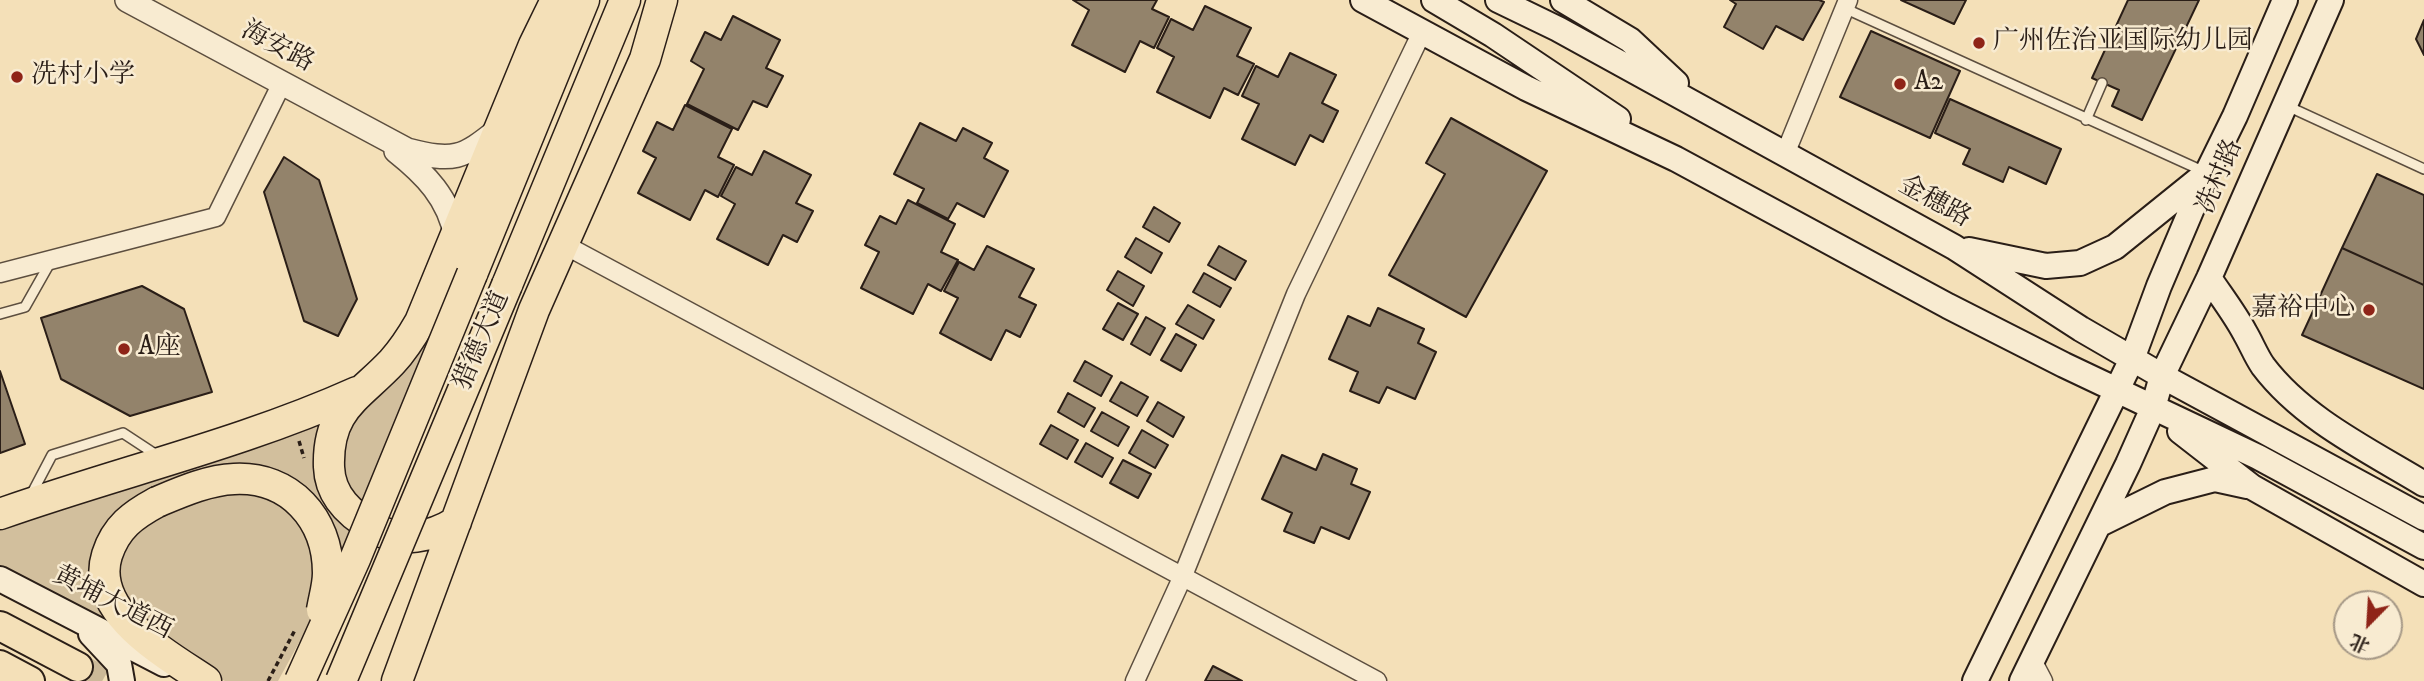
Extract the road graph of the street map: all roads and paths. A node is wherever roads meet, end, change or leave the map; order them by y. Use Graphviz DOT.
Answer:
graph roads {
  1 [pos="128,0"];
  2 [pos="584,0"];
  3 [pos="625,0"];
  4 [pos="662,0"];
  5 [pos="1363,0"];
  6 [pos="1434,0"];
  7 [pos="1498,0"];
  8 [pos="1563,0"];
  9 [pos="2285,0"];
  10 [pos="2331,0"];
  11 [pos="547,3"];
  12 [pos="1846,4"];
  13 [pos="1422,32"];
  14 [pos="282,83"];
  15 [pos="2102,83"];
  16 [pos="2285,105"];
  17 [pos="1702,108"];
  18 [pos="2086,120"];
  19 [pos="362,126"];
  20 [pos="499,129"];
  21 [pos="1785,155"];
  22 [pos="1676,159"];
  23 [pos="2424,169"];
  24 [pos="2207,173"];
  25 [pos="456,237"];
  26 [pos="563,244"];
  27 [pos="1954,247"];
  28 [pos="52,259"];
  29 [pos="0,273"];
  30 [pos="2209,278"];
  31 [pos="0,314"];
  32 [pos="2132,359"];
  33 [pos="2162,376"];
  34 [pos="360,390"];
  35 [pos="2115,390"];
  36 [pos="2153,408"];
  37 [pos="168,462"];
  38 [pos="2424,484"];
  39 [pos="2252,487"];
  40 [pos="13,509"];
  41 [pos="2424,518"];
  42 [pos="456,523"];
  43 [pos="2100,524"];
  44 [pos="2424,547"];
  45 [pos="1182,578"];
  46 [pos="0,579"];
  47 [pos="2424,584"];
  48 [pos="69,615"];
  49 [pos="298,624"];
  50 [pos="0,626"];
  51 [pos="0,665"];
  52 [pos="78,667"];
  53 [pos="2033,674"];
  54 [pos="30,681"];
  55 [pos="122,681"];
  56 [pos="196,681"];
  57 [pos="205,681"];
  58 [pos="268,681"];
  59 [pos="299,681"];
  60 [pos="341,681"];
  61 [pos="397,681"];
  62 [pos="1135,681"];
  63 [pos="1377,681"];
  64 [pos="1975,681"];
  1 -- 14 [label="street, 海安路"];
  2 -- 59 [label="highway, 猎德大道, bridge"];
  3 -- 60 [label="highway, 猎德大道, bridge"];
  4 -- 26 [label="highway"];
  5 -- 13 [label="main road"];
  6 -- 22 [label="main road"];
  7 -- 17 [label="main road"];
  8 -- 17 [label="main road"];
  9 -- 24 [label="main road, 冼村路"];
  10 -- 16 [label="main road, 冼村路"];
  11 -- 20 [label="highway"];
  12 -- 18 [label="lane"];
  12 -- 21 [label="street"];
  13 -- 22 [label="main road"];
  13 -- 45 [label="street"];
  14 -- 19 [label="street, 海安路"];
  14 -- 28 [label="street"];
  15 -- 18 [label="lane"];
  16 -- 23 [label="lane"];
  16 -- 30 [label="main road, 冼村路"];
  17 -- 21 [label="main road, 金穗路"];
  18 -- 24 [label="lane"];
  19 -- 20 [label="street"];
  19 -- 25 [label="street"];
  20 -- 25 [label="highway"];
  21 -- 27 [label="main road, 金穗路"];
  22 -- 35 [label="main road"];
  24 -- 27 [label="main road"];
  24 -- 32 [label="main road, 冼村路"];
  25 -- 34 [label="highway"];
  26 -- 42 [label="highway"];
  26 -- 45 [label="street"];
  27 -- 32 [label="main road, 金穗路"];
  28 -- 29 [label="street"];
  28 -- 31 [label="lane"];
  30 -- 33 [label="main road, 冼村路"];
  30 -- 38 [label="main road"];
  32 -- 33 [label="main road, 金穗路"];
  32 -- 35 [label="main road, 冼村路"];
  33 -- 36 [label="main road, 冼村路"];
  33 -- 41 [label="main road, 金穗路"];
  34 -- 37 [label="highway"];
  34 -- 42 [label="highway"];
  35 -- 36 [label="main road"];
  35 -- 64 [label="main road"];
  36 -- 39 [label="main road"];
  36 -- 43 [label="main road"];
  36 -- 44 [label="main road"];
  37 -- 40 [label="highway"];
  37 -- 40 [label="lane"];
  39 -- 43 [label="main road"];
  39 -- 47 [label="main road"];
  42 -- 61 [label="highway"];
  43 -- 53 [label="main road"];
  45 -- 62 [label="street"];
  45 -- 63 [label="street"];
  46 -- 48 [label="main road, 黄埔大道西"];
  48 -- 55 [label="main road"];
  48 -- 56 [label="main road, 黄埔大道西"];
  49 -- 58 [label="path"];
  50 -- 52 [label="main road"];
  51 -- 54 [label="main road"];
  57 -- 59 [label="highway, bridge"];
}
